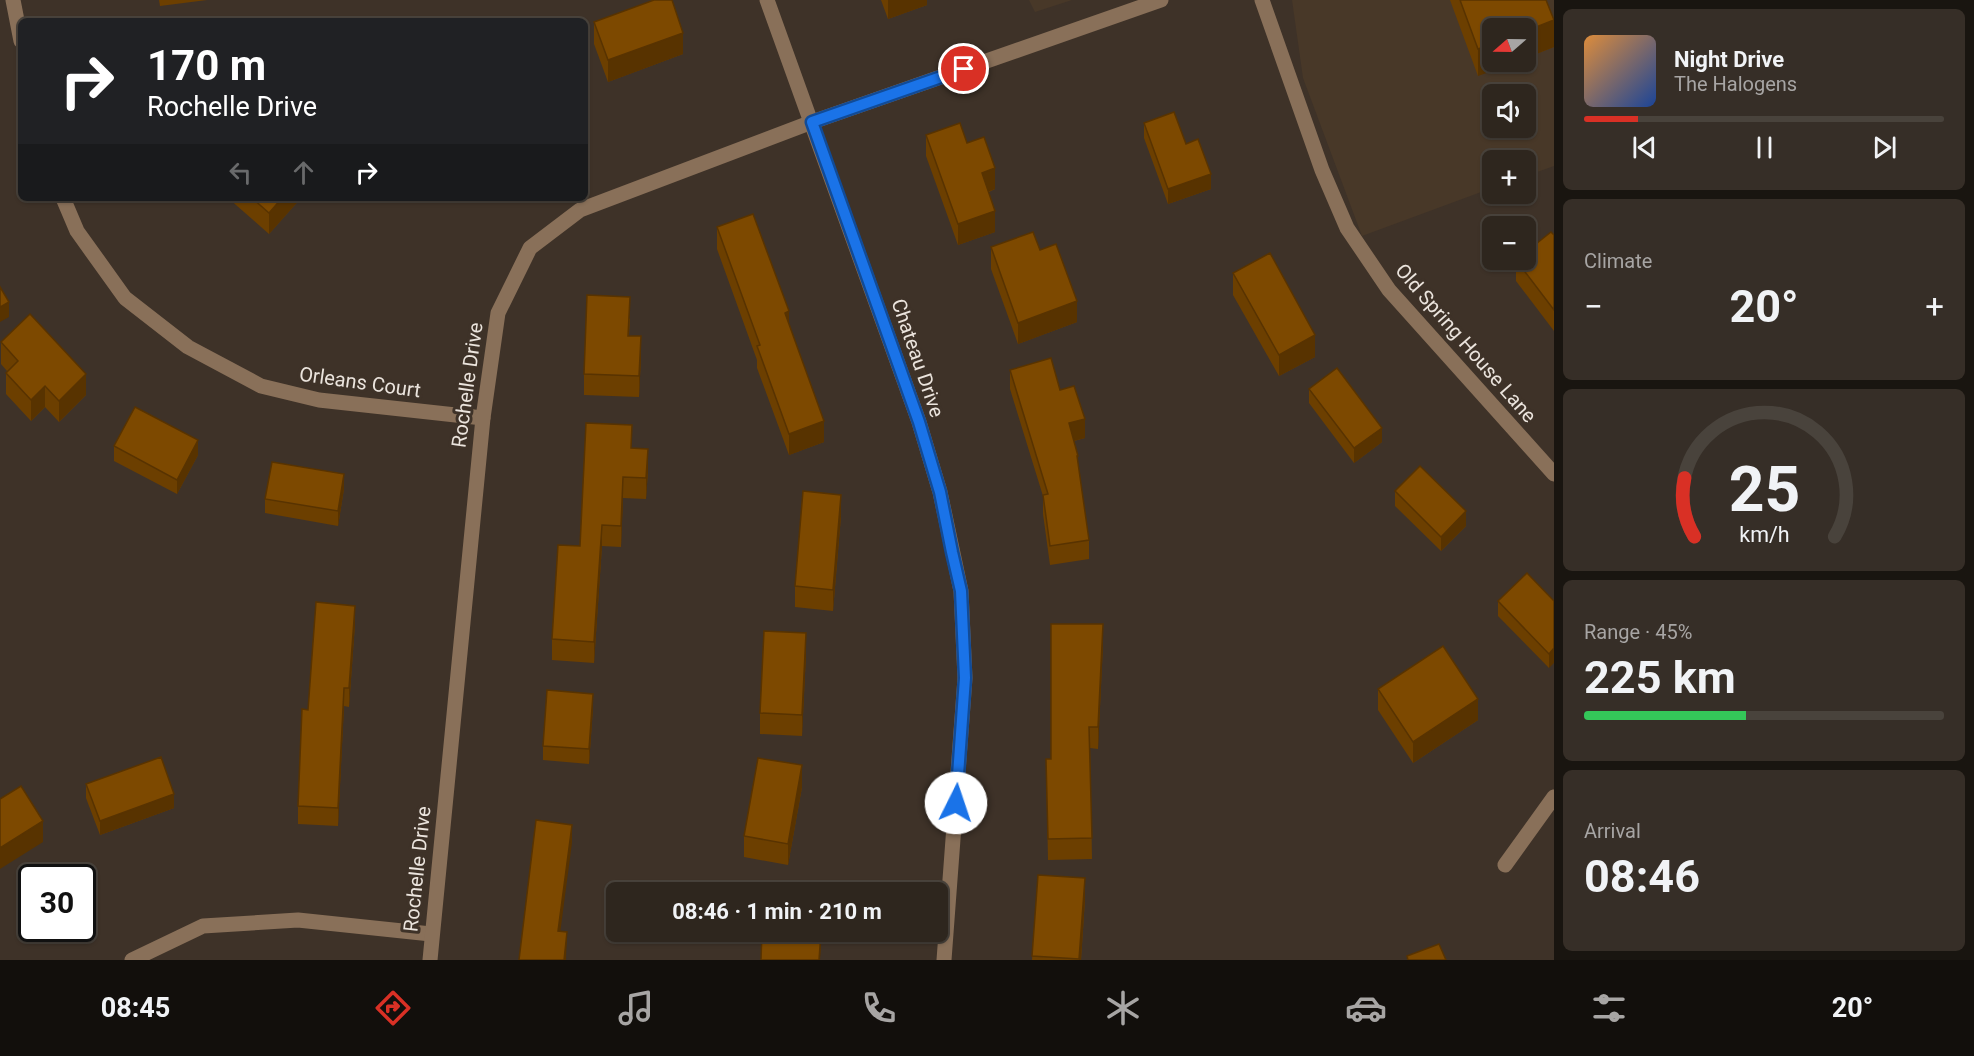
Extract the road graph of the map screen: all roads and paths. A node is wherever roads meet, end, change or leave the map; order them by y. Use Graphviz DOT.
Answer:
graph roads {
  1 [pos="13,0"];
  2 [pos="767,0"];
  3 [pos="1161,0"];
  4 [pos="1262,0"];
  5 [pos="18,26"];
  6 [pos="812,122"];
  7 [pos="64,201"];
  8 [pos="483,418"];
  9 [pos="1554,474"];
  10 [pos="1554,797"];
  11 [pos="1505,865"];
  12 [pos="431,934"];
  13 [pos="132,960"];
  14 [pos="430,960"];
  15 [pos="944,960"];
  1 -- 5 [label="street"];
  2 -- 6 [label="street, Chateau Drive"];
  3 -- 6 [label="street, Rochelle Drive"];
  4 -- 9 [label="street, Old Spring House Lane"];
  6 -- 8 [label="street, Rochelle Drive"];
  6 -- 15 [label="street, Chateau Drive"];
  7 -- 8 [label="street, Orleans Court"];
  8 -- 12 [label="street, Rochelle Drive"];
  10 -- 11 [label="street"];
  12 -- 13 [label="street"];
  12 -- 14 [label="street, Rochelle Drive"];
}
